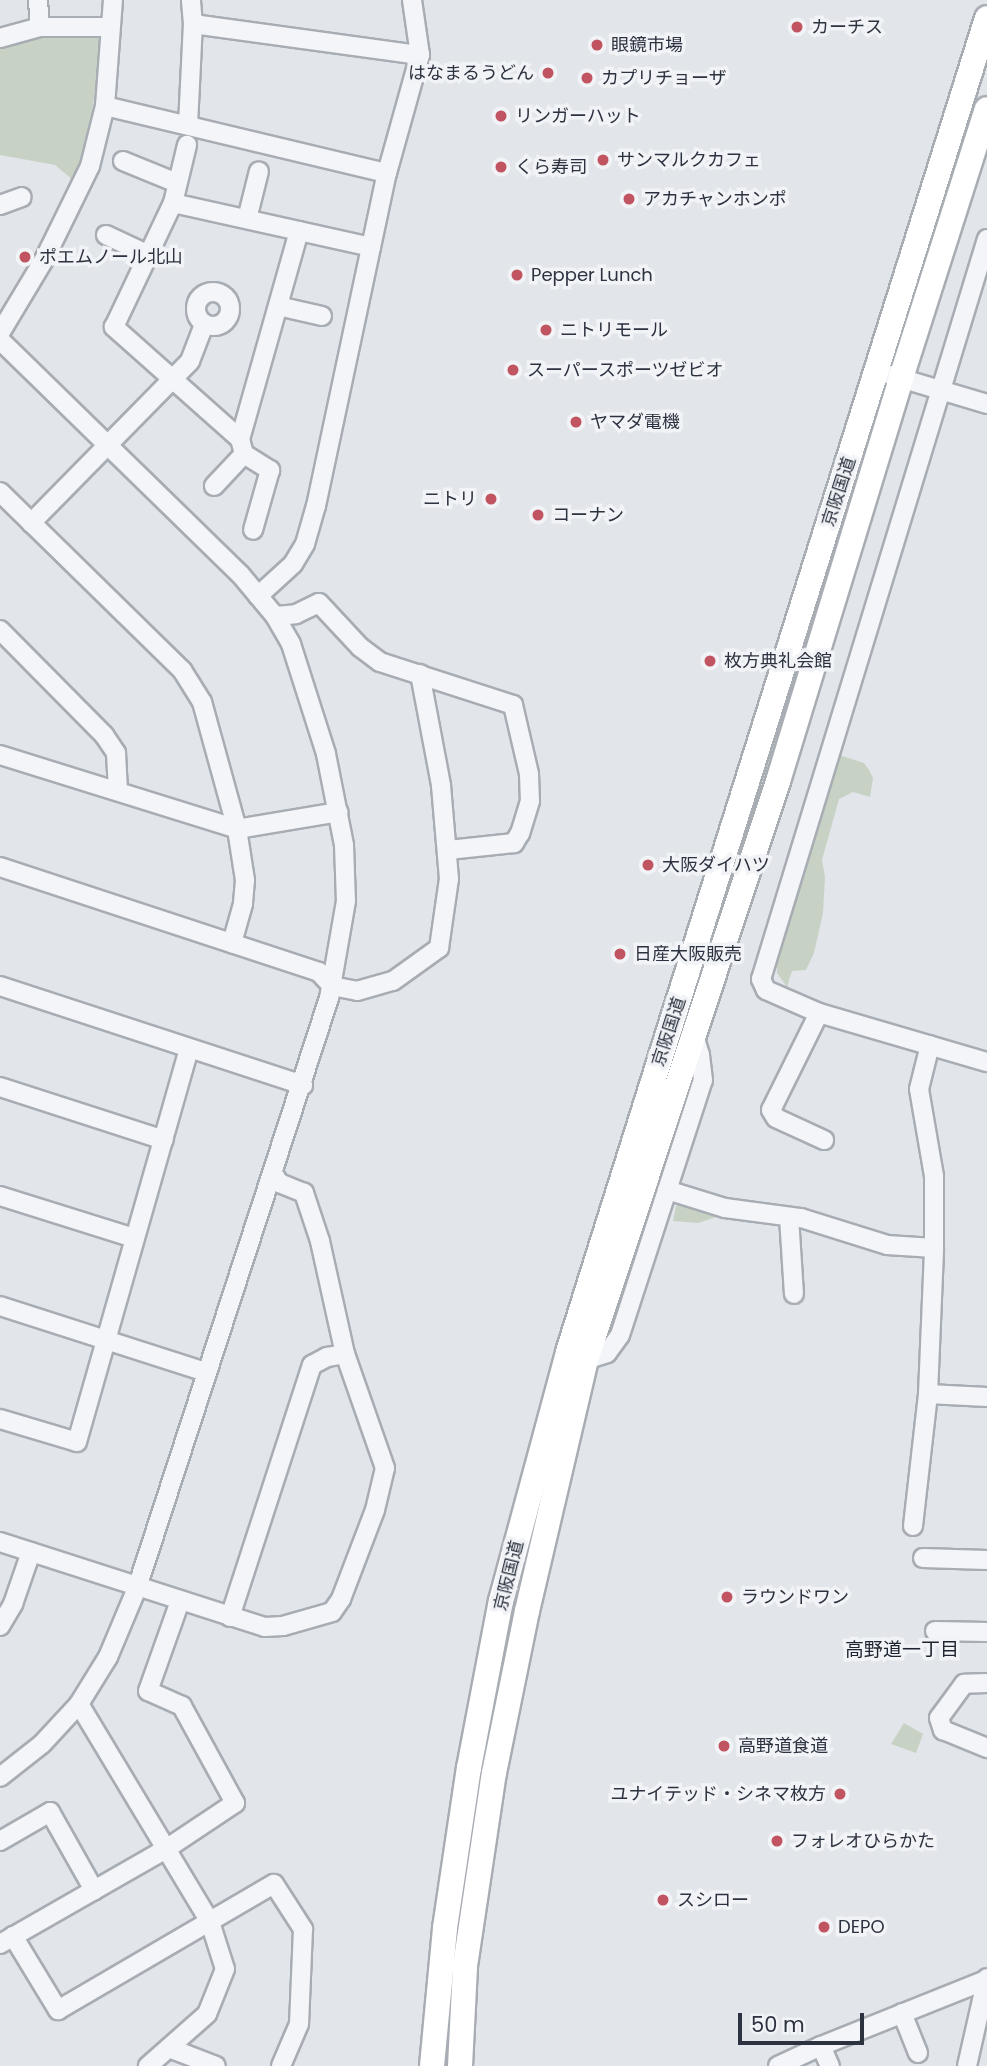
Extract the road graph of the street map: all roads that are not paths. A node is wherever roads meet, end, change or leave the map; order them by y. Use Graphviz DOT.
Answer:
graph roads {
  1 [pos="38,0"];
  2 [pos="113,0"];
  3 [pos="191,0"];
  4 [pos="412,0"];
  5 [pos="987,18"];
  6 [pos="193,24"];
  7 [pos="40,27"];
  8 [pos="110,27"];
  9 [pos="0,38"];
  10 [pos="420,55"];
  11 [pos="105,106"];
  12 [pos="987,109"];
  13 [pos="188,125"];
  14 [pos="187,145"];
  15 [pos="123,161"];
  16 [pos="259,171"];
  17 [pos="387,173"];
  18 [pos="177,183"];
  19 [pos="22,197"];
  20 [pos="173,202"];
  21 [pos="0,205"];
  22 [pos="247,219"];
  23 [pos="299,231"];
  24 [pos="106,235"];
  25 [pos="987,240"];
  26 [pos="372,247"];
  27 [pos="149,255"];
  28 [pos="278,306"];
  29 [pos="321,316"];
  30 [pos="204,324"];
  31 [pos="0,333"];
  32 [pos="0,340"];
  33 [pos="877,371"];
  34 [pos="171,378"];
  35 [pos="901,378"];
  36 [pos="940,390"];
  37 [pos="987,404"];
  38 [pos="107,445"];
  39 [pos="242,447"];
  40 [pos="214,486"];
  41 [pos="0,492"];
  42 [pos="31,523"];
  43 [pos="253,530"];
  44 [pos="258,596"];
  45 [pos="275,616"];
  46 [pos="0,630"];
  47 [pos="420,674"];
  48 [pos="0,755"];
  49 [pos="118,790"];
  50 [pos="338,812"];
  51 [pos="237,829"];
  52 [pos="447,850"];
  53 [pos="0,867"];
  54 [pos="232,943"];
  55 [pos="0,986"];
  56 [pos="332,986"];
  57 [pos="819,1013"];
  58 [pos="694,1035"];
  59 [pos="930,1045"];
  60 [pos="189,1049"];
  61 [pos="987,1062"];
  62 [pos="303,1085"];
  63 [pos="0,1087"];
  64 [pos="164,1140"];
  65 [pos="824,1140"];
  66 [pos="273,1173"];
  67 [pos="667,1190"];
  68 [pos="0,1196"];
  69 [pos="789,1217"];
  70 [pos="134,1238"];
  71 [pos="934,1248"];
  72 [pos="794,1294"];
  73 [pos="0,1306"];
  74 [pos="105,1339"];
  75 [pos="345,1354"];
  76 [pos="586,1360"];
  77 [pos="205,1372"];
  78 [pos="928,1394"];
  79 [pos="987,1397"];
  80 [pos="0,1419"];
  81 [pos="913,1526"];
  82 [pos="0,1542"];
  83 [pos="31,1552"];
  84 [pos="923,1558"];
  85 [pos="987,1560"];
  86 [pos="136,1588"];
  87 [pos="180,1601"];
  88 [pos="230,1617"];
  89 [pos="0,1626"];
  90 [pos="935,1631"];
  91 [pos="987,1632"];
  92 [pos="987,1683"];
  93 [pos="79,1704"];
  94 [pos="987,1748"];
  95 [pos="0,1777"];
  96 [pos="0,1841"];
  97 [pos="166,1849"];
  98 [pos="94,1890"];
  99 [pos="210,1922"];
  100 [pos="6,1940"];
  101 [pos="987,1979"];
  102 [pos="902,2013"];
  103 [pos="821,2046"];
  104 [pos="169,2048"];
  105 [pos="918,2053"];
  106 [pos="148,2066"];
  107 [pos="216,2066"];
  108 [pos="281,2066"];
  109 [pos="432,2066"];
  110 [pos="460,2066"];
  111 [pos="778,2066"];
  112 [pos="830,2066"];
  113 [pos="967,2066"];
  1 -- 7 [label="street"];
  2 -- 8 [label="street"];
  3 -- 6 [label="street"];
  4 -- 10 [label="street"];
  5 -- 33 [label="highway, 京阪国道"];
  6 -- 10 [label="street"];
  6 -- 13 [label="street"];
  7 -- 8 [label="street"];
  7 -- 9 [label="street"];
  8 -- 11 [label="street"];
  10 -- 17 [label="street"];
  11 -- 13 [label="street"];
  11 -- 31 [label="street"];
  12 -- 35 [label="highway, 京阪国道"];
  13 -- 17 [label="street"];
  14 -- 18 [label="street"];
  15 -- 18 [label="street"];
  16 -- 22 [label="street"];
  17 -- 26 [label="street"];
  18 -- 20 [label="street"];
  19 -- 21 [label="street"];
  20 -- 22 [label="street"];
  20 -- 27 [label="street"];
  22 -- 23 [label="street"];
  23 -- 26 [label="street"];
  23 -- 28 [label="street"];
  24 -- 27 [label="street"];
  25 -- 36 [label="street"];
  26 -- 44 [label="street"];
  27 -- 34 [label="street"];
  28 -- 29 [label="street"];
  28 -- 39 [label="street"];
  30 -- 34 [label="street"];
  32 -- 38 [label="street"];
  33 -- 35 [label="street"];
  33 -- 109 [label="highway, 京阪国道"];
  34 -- 38 [label="street"];
  34 -- 39 [label="street"];
  35 -- 36 [label="street"];
  35 -- 58 [label="highway, 京阪国道"];
  36 -- 37 [label="street"];
  36 -- 57 [label="street"];
  38 -- 42 [label="street"];
  38 -- 44 [label="street"];
  39 -- 40 [label="street"];
  39 -- 43 [label="street"];
  41 -- 42 [label="street"];
  42 -- 51 [label="street"];
  44 -- 45 [label="street"];
  45 -- 47 [label="street"];
  45 -- 50 [label="street"];
  46 -- 49 [label="street"];
  47 -- 52 [label="street"];
  47 -- 52 [label="street"];
  48 -- 49 [label="street"];
  49 -- 51 [label="street"];
  50 -- 51 [label="street"];
  50 -- 56 [label="street"];
  51 -- 54 [label="street"];
  52 -- 56 [label="street"];
  53 -- 54 [label="street"];
  54 -- 56 [label="street"];
  55 -- 60 [label="street"];
  56 -- 62 [label="street"];
  57 -- 59 [label="street"];
  57 -- 65 [label="street"];
  58 -- 67 [label="street"];
  58 -- 76 [label="highway, 京阪国道"];
  59 -- 61 [label="street"];
  59 -- 71 [label="street"];
  60 -- 62 [label="street"];
  60 -- 64 [label="street"];
  62 -- 66 [label="street"];
  63 -- 64 [label="street"];
  64 -- 70 [label="street"];
  66 -- 75 [label="street"];
  66 -- 77 [label="street"];
  67 -- 69 [label="street"];
  67 -- 76 [label="street"];
  68 -- 70 [label="street"];
  69 -- 71 [label="street"];
  69 -- 72 [label="street"];
  70 -- 74 [label="street"];
  71 -- 78 [label="street"];
  73 -- 74 [label="street"];
  74 -- 77 [label="street"];
  74 -- 80 [label="street"];
  75 -- 88 [label="street"];
  75 -- 88 [label="street"];
  76 -- 110 [label="highway, 京阪国道"];
  77 -- 86 [label="street"];
  78 -- 79 [label="street"];
  78 -- 81 [label="street"];
  82 -- 83 [label="street"];
  83 -- 86 [label="street"];
  83 -- 89 [label="street"];
  84 -- 85 [label="street"];
  86 -- 87 [label="street"];
  86 -- 93 [label="street"];
  87 -- 88 [label="street"];
  87 -- 97 [label="street"];
  90 -- 91 [label="street"];
  92 -- 94 [label="street"];
  93 -- 95 [label="street"];
  93 -- 97 [label="street"];
  96 -- 98 [label="street"];
  97 -- 98 [label="street"];
  97 -- 99 [label="street"];
  98 -- 100 [label="street"];
  99 -- 100 [label="street"];
  99 -- 104 [label="street"];
  99 -- 108 [label="street"];
  101 -- 102 [label="street"];
  101 -- 113 [label="street"];
  102 -- 103 [label="street"];
  102 -- 105 [label="street"];
  103 -- 111 [label="street"];
  103 -- 112 [label="street"];
  104 -- 106 [label="street"];
  104 -- 107 [label="street"];
}
